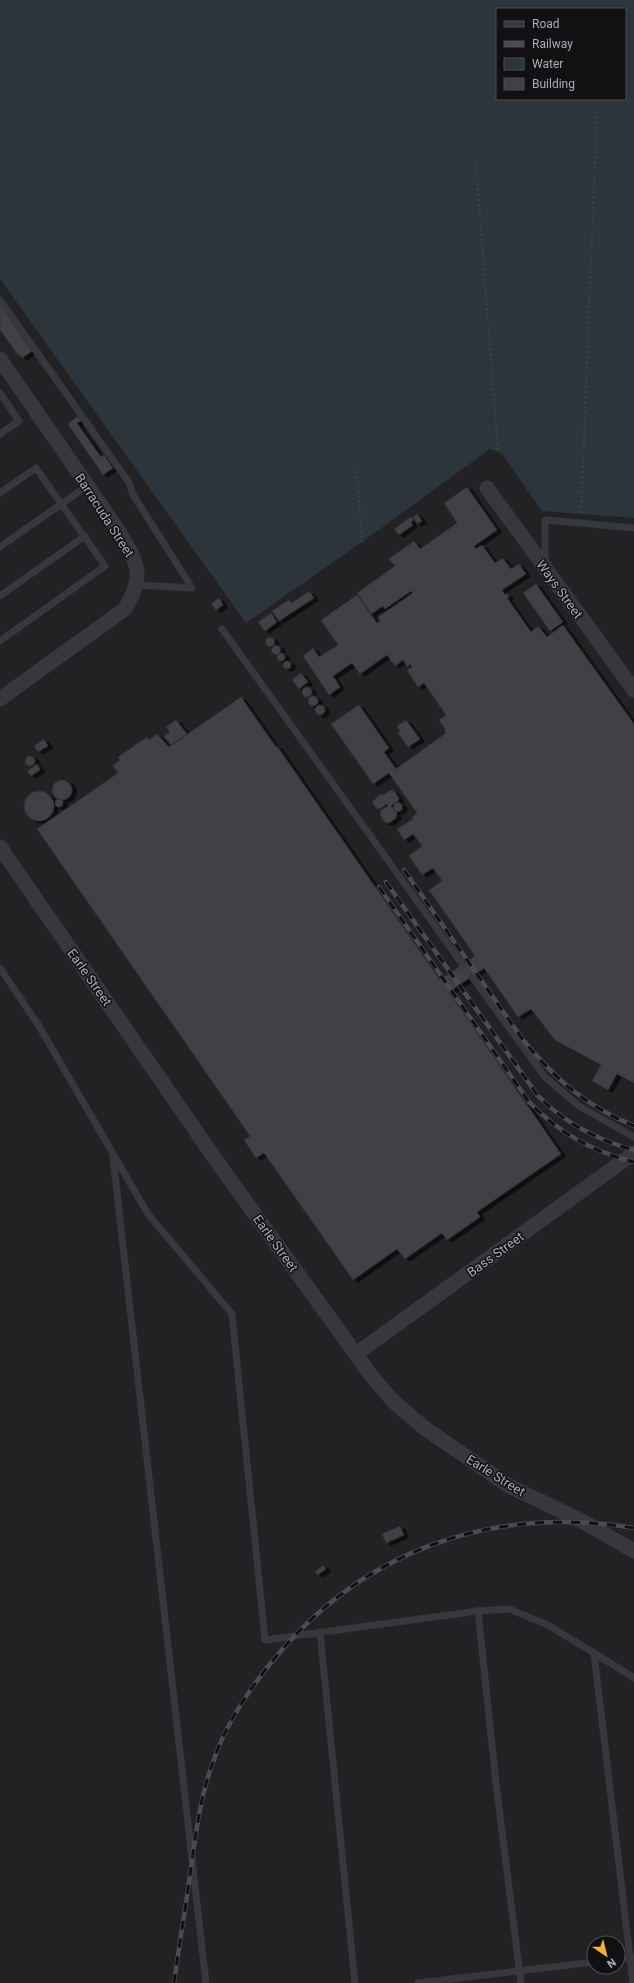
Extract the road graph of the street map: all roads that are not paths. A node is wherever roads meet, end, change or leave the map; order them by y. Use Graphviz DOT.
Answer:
graph roads {
  1 [pos="0,300"];
  2 [pos="0,359"];
  3 [pos="0,393"];
  4 [pos="0,434"];
  5 [pos="87,486"];
  6 [pos="487,488"];
  7 [pos="0,493"];
  8 [pos="61,504"];
  9 [pos="634,528"];
  10 [pos="84,536"];
  11 [pos="0,547"];
  12 [pos="545,568"];
  13 [pos="137,585"];
  14 [pos="0,596"];
  15 [pos="222,629"];
  16 [pos="0,641"];
  17 [pos="634,690"];
  18 [pos="0,699"];
  19 [pos="0,847"];
  20 [pos="463,965"];
  21 [pos="0,968"];
  22 [pos="472,977"];
  23 [pos="634,1137"];
  24 [pos="634,1152"];
  25 [pos="112,1153"];
  26 [pos="356,1354"];
  27 [pos="634,1551"];
  28 [pos="478,1610"];
  29 [pos="320,1632"];
  30 [pos="594,1653"];
  31 [pos="634,1678"];
  32 [pos="632,1958"];
  33 [pos="586,1963"];
  34 [pos="520,1971"];
  35 [pos="206,1983"];
  36 [pos="355,1983"];
  37 [pos="418,1983"];
  38 [pos="521,1983"];
  39 [pos="633,1983"];
  1 -- 13 [label="lane"];
  2 -- 5 [label="street, Barracuda Street"];
  3 -- 4 [label="lane"];
  5 -- 8 [label="lane"];
  5 -- 13 [label="street, Barracuda Street"];
  6 -- 12 [label="street, Ways Street"];
  7 -- 8 [label="lane"];
  8 -- 10 [label="lane"];
  8 -- 11 [label="lane"];
  9 -- 12 [label="lane"];
  10 -- 14 [label="lane"];
  10 -- 16 [label="lane"];
  12 -- 17 [label="street, Ways Street"];
  13 -- 18 [label="street, Barracuda Street"];
  15 -- 20 [label="lane"];
  19 -- 26 [label="street, Earle Street"];
  21 -- 25 [label="lane"];
  22 -- 23 [label="lane"];
  24 -- 26 [label="street, Bass Street"];
  25 -- 29 [label="lane"];
  25 -- 35 [label="lane"];
  26 -- 27 [label="street, Earle Street"];
  28 -- 29 [label="lane"];
  28 -- 30 [label="lane"];
  28 -- 34 [label="lane"];
  29 -- 36 [label="lane"];
  30 -- 31 [label="lane"];
  30 -- 32 [label="lane"];
  32 -- 39 [label="lane"];
  33 -- 34 [label="lane"];
  34 -- 37 [label="lane"];
  34 -- 38 [label="lane"];
}
